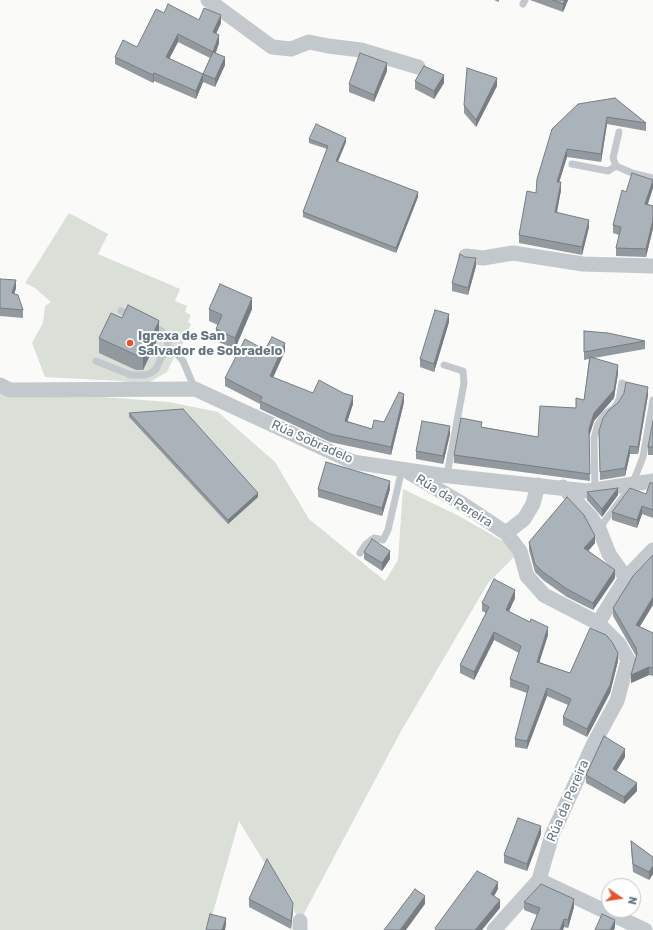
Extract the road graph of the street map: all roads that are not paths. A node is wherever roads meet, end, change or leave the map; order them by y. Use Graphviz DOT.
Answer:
graph roads {
  1 [pos="208,0"];
  2 [pos="418,67"];
  3 [pos="618,132"];
  4 [pos="572,164"];
  5 [pos="616,166"];
  6 [pos="653,178"];
  7 [pos="466,256"];
  8 [pos="653,266"];
  9 [pos="121,311"];
  10 [pos="169,351"];
  11 [pos="96,361"];
  12 [pos="444,365"];
  13 [pos="622,383"];
  14 [pos="0,385"];
  15 [pos="195,389"];
  16 [pos="653,400"];
  17 [pos="402,469"];
  18 [pos="447,475"];
  19 [pos="653,481"];
  20 [pos="538,485"];
  21 [pos="632,485"];
  22 [pos="562,487"];
  23 [pos="595,490"];
  24 [pos="600,531"];
  25 [pos="506,534"];
  26 [pos="653,550"];
  27 [pos="360,553"];
  28 [pos="626,578"];
  29 [pos="598,623"];
  30 [pos="538,880"];
  31 [pos="494,930"];
  32 [pos="645,930"];
  1 -- 2 [label="street"];
  3 -- 5 [label="lane"];
  4 -- 5 [label="lane"];
  5 -- 6 [label="lane"];
  7 -- 8 [label="street"];
  9 -- 10 [label="lane"];
  10 -- 11 [label="lane"];
  10 -- 15 [label="lane"];
  12 -- 18 [label="lane"];
  13 -- 23 [label="lane"];
  14 -- 15 [label="street, Rúa Sobradelo"];
  15 -- 17 [label="street, Rúa Sobradelo"];
  16 -- 21 [label="lane"];
  17 -- 18 [label="street, Rúa Sobradelo"];
  17 -- 25 [label="street, Rúa da Pereira"];
  17 -- 27 [label="lane"];
  18 -- 20 [label="street, Rúa Sobradelo"];
  19 -- 21 [label="street, Rúa Sobradelo"];
  20 -- 22 [label="street, Rúa Sobradelo"];
  20 -- 25 [label="street, Rúa da Pereira"];
  21 -- 23 [label="street, Rúa Sobradelo"];
  21 -- 24 [label="lane"];
  22 -- 23 [label="street, Rúa Sobradelo"];
  22 -- 24 [label="street"];
  24 -- 28 [label="street"];
  25 -- 29 [label="street, Rúa da Pereira"];
  26 -- 28 [label="street"];
  28 -- 29 [label="street"];
  29 -- 30 [label="street, Rúa da Pereira"];
  30 -- 31 [label="street"];
  30 -- 32 [label="street"];
}
